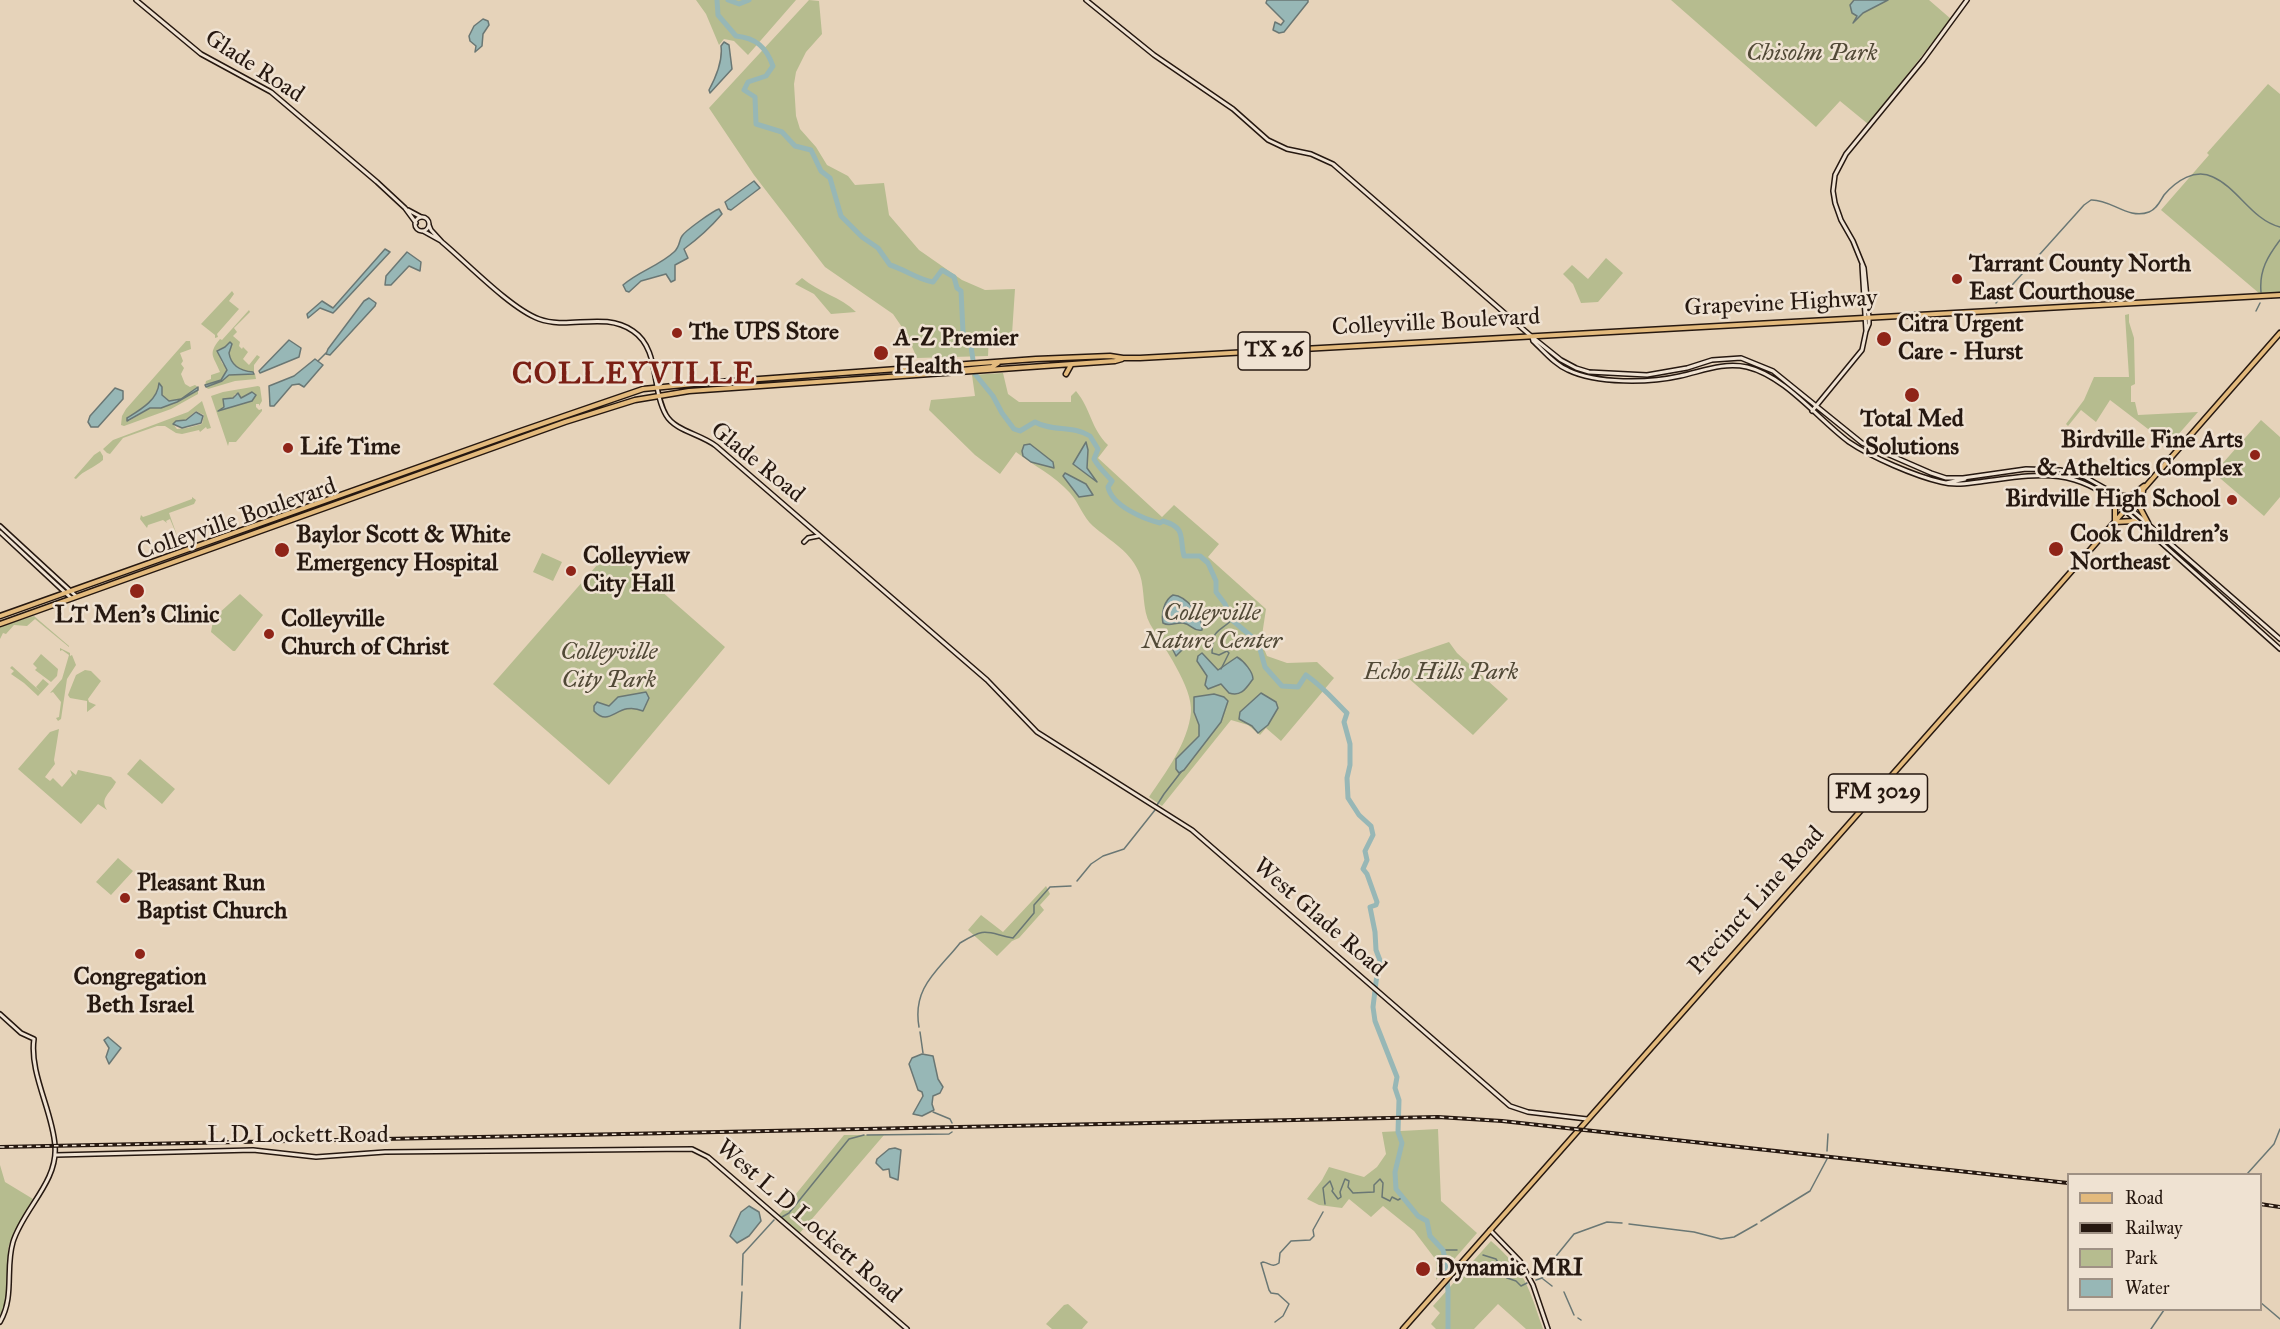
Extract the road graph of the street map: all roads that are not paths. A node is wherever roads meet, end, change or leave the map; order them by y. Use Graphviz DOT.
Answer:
graph roads {
  1 [pos="136,0"];
  2 [pos="1086,0"];
  3 [pos="1967,0"];
  4 [pos="406,210"];
  5 [pos="422,217"];
  6 [pos="416,223"];
  7 [pos="429,225"];
  8 [pos="423,231"];
  9 [pos="442,242"];
  10 [pos="2280,295"];
  11 [pos="1867,318"];
  12 [pos="1607,331"];
  13 [pos="2280,333"];
  14 [pos="1531,336"];
  15 [pos="1089,357"];
  16 [pos="1123,358"];
  17 [pos="1729,358"];
  18 [pos="1056,359"];
  19 [pos="1089,363"];
  20 [pos="1071,365"];
  21 [pos="1730,365"];
  22 [pos="1059,366"];
  23 [pos="992,367"];
  24 [pos="953,370"];
  25 [pos="1066,374"];
  26 [pos="1785,380"];
  27 [pos="733,381"];
  28 [pos="1781,384"];
  29 [pos="734,387"];
  30 [pos="657,388"];
  31 [pos="659,395"];
  32 [pos="1816,407"];
  33 [pos="1812,411"];
  34 [pos="1862,443"];
  35 [pos="1859,448"];
  36 [pos="411,470"];
  37 [pos="412,476"];
  38 [pos="1966,478"];
  39 [pos="378,482"];
  40 [pos="1945,483"];
  41 [pos="2087,484"];
  42 [pos="2101,485"];
  43 [pos="2147,485"];
  44 [pos="379,489"];
  45 [pos="2143,490"];
  46 [pos="2114,498"];
  47 [pos="2128,506"];
  48 [pos="2125,510"];
  49 [pos="2115,522"];
  50 [pos="2138,523"];
  51 [pos="2148,523"];
  52 [pos="0,526"];
  53 [pos="0,532"];
  54 [pos="823,539"];
  55 [pos="804,542"];
  56 [pos="25,554"];
  57 [pos="39,560"];
  58 [pos="2192,561"];
  59 [pos="2186,566"];
  60 [pos="72,591"];
  61 [pos="66,593"];
  62 [pos="74,597"];
  63 [pos="0,616"];
  64 [pos="2256,617"];
  65 [pos="0,624"];
  66 [pos="2255,627"];
  67 [pos="2280,639"];
  68 [pos="2280,649"];
  69 [pos="1030,726"];
  70 [pos="0,1014"];
  71 [pos="1587,1119"];
  72 [pos="540,1151"];
  73 [pos="56,1155"];
  74 [pos="1490,1230"];
  75 [pos="0,1322"];
  76 [pos="907,1329"];
  77 [pos="1403,1329"];
  78 [pos="1548,1329"];
  1 -- 4 [label="main road, Glade Road"];
  2 -- 14 [label="main road"];
  3 -- 11 [label="main road"];
  4 -- 5 [label="main road, Glade Road"];
  4 -- 6 [label="main road, Glade Road"];
  5 -- 6 [label="main road"];
  5 -- 7 [label="main road, Glade Road"];
  6 -- 8 [label="main road, Glade Road"];
  7 -- 8 [label="main road"];
  7 -- 9 [label="main road, Glade Road"];
  8 -- 9 [label="main road, Glade Road"];
  9 -- 30 [label="main road, Glade Road"];
  10 -- 11 [label="main road, Grapevine Highway / TX 26"];
  11 -- 12 [label="main road, Grapevine Highway / TX 26"];
  11 -- 32 [label="main road"];
  12 -- 14 [label="main road, Colleyville Boulevard / TX 26"];
  13 -- 43 [label="main road, Precinct Line Road / FM 3029"];
  14 -- 16 [label="main road, Colleyville Boulevard / TX 26"];
  14 -- 17 [label="main road"];
  14 -- 21 [label="main road"];
  15 -- 16 [label="main road, Colleyville Boulevard / TX 26"];
  15 -- 18 [label="main road, Colleyville Boulevard / TX 26"];
  15 -- 19 [label="main road"];
  16 -- 19 [label="main road, Colleyville Boulevard / TX 26"];
  17 -- 21 [label="main road"];
  17 -- 26 [label="main road"];
  18 -- 22 [label="main road"];
  18 -- 23 [label="main road, Colleyville Boulevard / TX 26"];
  19 -- 20 [label="main road, Colleyville Boulevard / TX 26"];
  20 -- 22 [label="main road, Colleyville Boulevard / TX 26"];
  20 -- 25 [label="main road"];
  21 -- 28 [label="main road"];
  22 -- 23 [label="main road, Colleyville Boulevard / TX 26"];
  23 -- 24 [label="main road, Colleyville Boulevard / TX 26"];
  23 -- 24 [label="main road, Colleyville Boulevard / TX 26"];
  24 -- 27 [label="main road, Colleyville Boulevard / TX 26"];
  24 -- 29 [label="main road, Colleyville Boulevard / TX 26"];
  26 -- 28 [label="main road"];
  26 -- 32 [label="main road"];
  27 -- 29 [label="main road"];
  27 -- 30 [label="main road, Colleyville Boulevard / TX 26"];
  28 -- 33 [label="main road"];
  29 -- 31 [label="main road, Colleyville Boulevard / TX 26"];
  30 -- 31 [label="main road, Glade Road"];
  30 -- 36 [label="main road, Colleyville Boulevard / TX 26"];
  31 -- 37 [label="main road, Colleyville Boulevard / TX 26"];
  31 -- 54 [label="main road, Glade Road"];
  32 -- 33 [label="main road"];
  32 -- 34 [label="main road"];
  33 -- 35 [label="main road"];
  34 -- 35 [label="main road"];
  34 -- 38 [label="main road"];
  35 -- 40 [label="main road"];
  36 -- 37 [label="main road"];
  36 -- 39 [label="main road, Colleyville Boulevard / TX 26"];
  37 -- 44 [label="main road, Colleyville Boulevard / TX 26"];
  38 -- 40 [label="main road"];
  38 -- 42 [label="main road"];
  39 -- 44 [label="main road"];
  39 -- 60 [label="main road, Colleyville Boulevard / TX 26"];
  40 -- 41 [label="main road"];
  41 -- 42 [label="main road"];
  41 -- 46 [label="main road"];
  42 -- 46 [label="main road"];
  43 -- 45 [label="main road, Precinct Line Road / FM 3029"];
  43 -- 46 [label="main road"];
  44 -- 62 [label="main road, Colleyville Boulevard / TX 26"];
  45 -- 47 [label="main road, Precinct Line Road / FM 3029"];
  45 -- 51 [label="main road"];
  46 -- 47 [label="main road"];
  46 -- 48 [label="main road"];
  46 -- 49 [label="main road"];
  47 -- 48 [label="main road, Precinct Line Road / FM 3029"];
  47 -- 51 [label="main road"];
  48 -- 49 [label="main road, Precinct Line Road / FM 3029"];
  48 -- 50 [label="main road"];
  49 -- 50 [label="main road"];
  49 -- 71 [label="main road, Precinct Line Road / FM 3029"];
  50 -- 59 [label="main road"];
  51 -- 58 [label="main road"];
  52 -- 57 [label="main road"];
  53 -- 56 [label="main road"];
  54 -- 55 [label="main road"];
  54 -- 69 [label="main road, Glade Road"];
  56 -- 57 [label="main road"];
  56 -- 61 [label="main road"];
  57 -- 60 [label="main road"];
  58 -- 59 [label="main road"];
  58 -- 64 [label="main road"];
  59 -- 66 [label="main road"];
  60 -- 61 [label="main road, Colleyville Boulevard / TX 26"];
  60 -- 62 [label="main road"];
  61 -- 62 [label="main road"];
  61 -- 63 [label="main road, Colleyville Boulevard / TX 26"];
  62 -- 65 [label="main road, Colleyville Boulevard / TX 26"];
  64 -- 66 [label="main road"];
  64 -- 67 [label="main road"];
  66 -- 68 [label="main road"];
  69 -- 71 [label="main road, West Glade Road"];
  70 -- 73 [label="main road"];
  71 -- 74 [label="main road, Precinct Line Road / FM 3029"];
  72 -- 73 [label="main road, L D Lockett Road"];
  72 -- 76 [label="main road, West L D Lockett Road"];
  73 -- 75 [label="main road"];
  74 -- 77 [label="main road, Precinct Line Road / FM 3029"];
  74 -- 78 [label="main road"];
}
